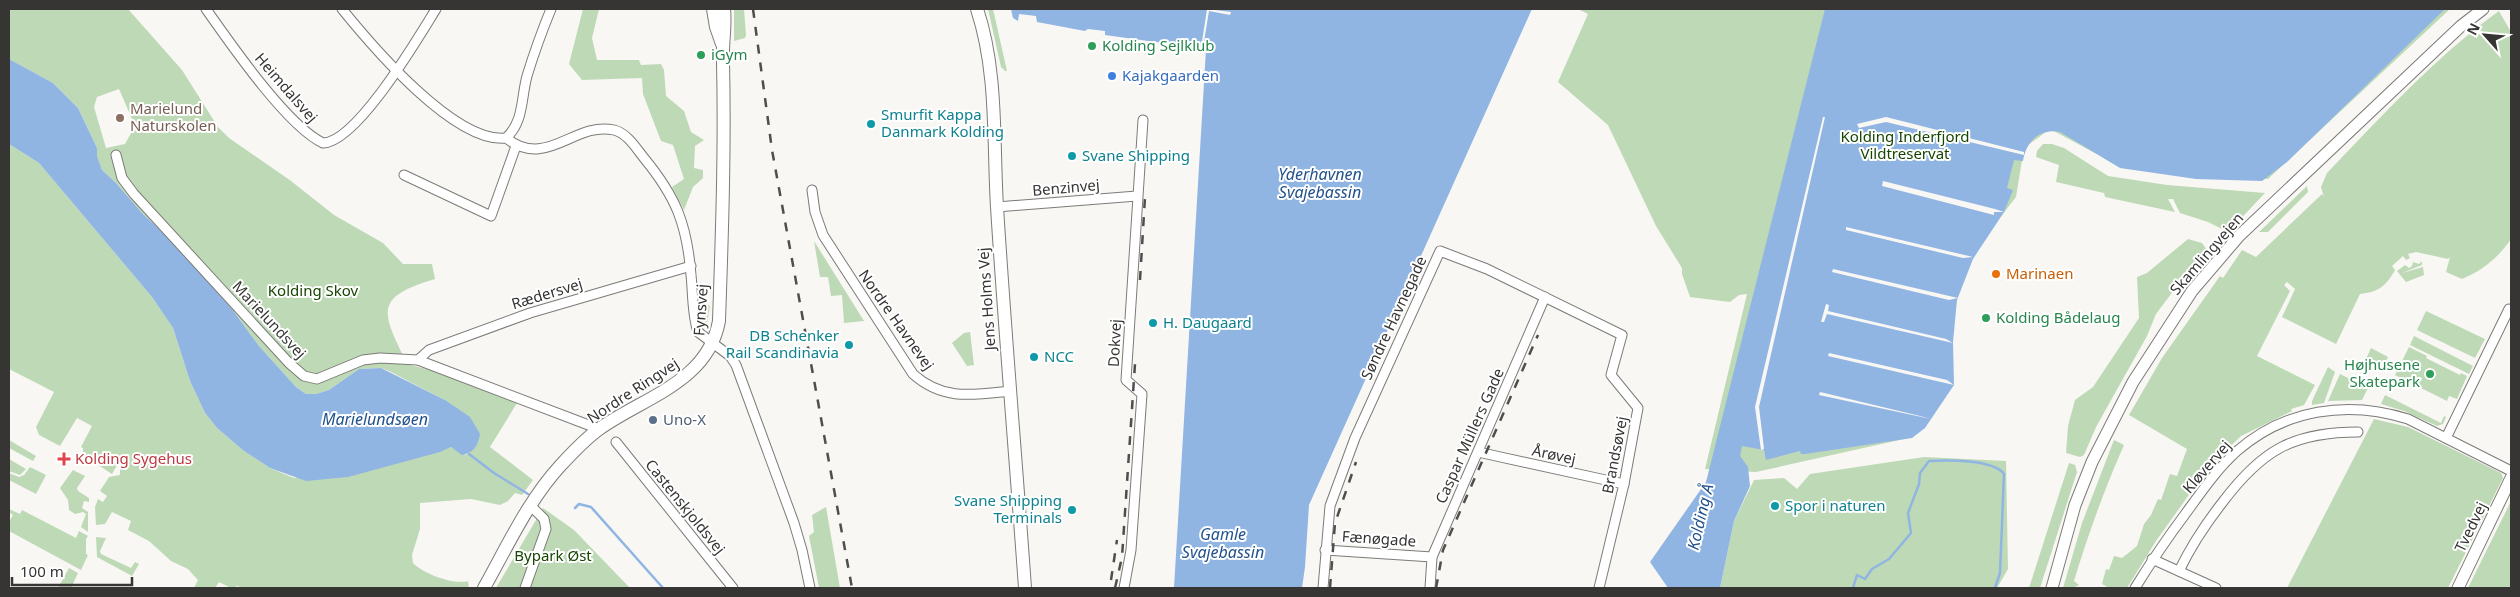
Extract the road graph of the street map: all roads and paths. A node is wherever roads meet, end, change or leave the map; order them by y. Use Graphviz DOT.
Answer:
graph roads {
  1 [pos="206,9"];
  2 [pos="342,9"];
  3 [pos="436,9"];
  4 [pos="551,9"];
  5 [pos="713,9"];
  6 [pos="724,9"];
  7 [pos="977,9"];
  8 [pos="2483,9"];
  9 [pos="722,44"];
  10 [pos="398,72"];
  11 [pos="1143,120"];
  12 [pos="506,138"];
  13 [pos="516,146"];
  14 [pos="116,155"];
  15 [pos="404,175"];
  16 [pos="812,190"];
  17 [pos="1137,196"];
  18 [pos="997,207"];
  19 [pos="691,266"];
  20 [pos="1545,298"];
  21 [pos="2509,309"];
  22 [pos="1622,335"];
  23 [pos="713,342"];
  24 [pos="418,360"];
  25 [pos="1010,391"];
  26 [pos="599,430"];
  27 [pos="2358,432"];
  28 [pos="2446,438"];
  29 [pos="616,442"];
  30 [pos="1478,452"];
  31 [pos="2511,471"];
  32 [pos="2511,478"];
  33 [pos="1624,484"];
  34 [pos="531,506"];
  35 [pos="1325,550"];
  36 [pos="1432,557"];
  37 [pos="2152,559"];
  38 [pos="2179,571"];
  39 [pos="484,588"];
  40 [pos="525,588"];
  41 [pos="733,588"];
  42 [pos="810,588"];
  43 [pos="1025,588"];
  44 [pos="1124,588"];
  45 [pos="1323,588"];
  46 [pos="1430,588"];
  47 [pos="1599,588"];
  48 [pos="2052,588"];
  49 [pos="2135,588"];
  50 [pos="2216,588"];
  51 [pos="2458,588"];
  1 -- 10 [label="street, Heimdalsvej"];
  2 -- 10 [label="street"];
  3 -- 10 [label="street"];
  4 -- 12 [label="street"];
  5 -- 9 [label="main road, Fynsvej"];
  6 -- 9 [label="main road, Fynsvej"];
  7 -- 18 [label="main road, Jens Holms Vej"];
  8 -- 48 [label="street, Skamlingvejen"];
  9 -- 23 [label="main road, Fynsvej"];
  10 -- 12 [label="street"];
  11 -- 17 [label="street, Dokvej"];
  12 -- 13 [label="street"];
  13 -- 15 [label="street"];
  13 -- 19 [label="street"];
  14 -- 24 [label="street, Marielundsvej"];
  16 -- 25 [label="street, Nordre Havnevej"];
  17 -- 18 [label="street, Benzinvej"];
  17 -- 44 [label="street, Dokvej"];
  18 -- 25 [label="main road, Jens Holms Vej"];
  19 -- 23 [label="street"];
  19 -- 24 [label="street, Rædersvej"];
  20 -- 22 [label="street, Søndre Havnegade"];
  20 -- 30 [label="street, Caspar Müllers Gade"];
  20 -- 35 [label="street, Søndre Havnegade"];
  21 -- 28 [label="street"];
  22 -- 33 [label="street, Brandsøvej"];
  23 -- 26 [label="main road, Nordre Ringvej"];
  23 -- 42 [label="street, Fynsvej"];
  24 -- 26 [label="street, Marielundsvej"];
  25 -- 43 [label="main road, Jens Holms Vej"];
  26 -- 34 [label="main road, Nordre Ringvej"];
  27 -- 38 [label="street"];
  28 -- 31 [label="street, Kløvervej"];
  28 -- 37 [label="street, Kløvervej"];
  29 -- 41 [label="street, Castenskjoldsvej"];
  30 -- 33 [label="street, Årøvej"];
  30 -- 36 [label="street, Caspar Müllers Gade"];
  32 -- 51 [label="street, Tvedvej"];
  33 -- 47 [label="street, Brandsøvej"];
  34 -- 39 [label="main road, Nordre Ringvej"];
  34 -- 40 [label="street"];
  35 -- 36 [label="street, Fænøgade"];
  35 -- 45 [label="street, Søndre Havnegade"];
  36 -- 46 [label="street, Caspar Müllers Gade"];
  37 -- 38 [label="street"];
  37 -- 49 [label="street, Kløvervej"];
  38 -- 50 [label="street"];
}
